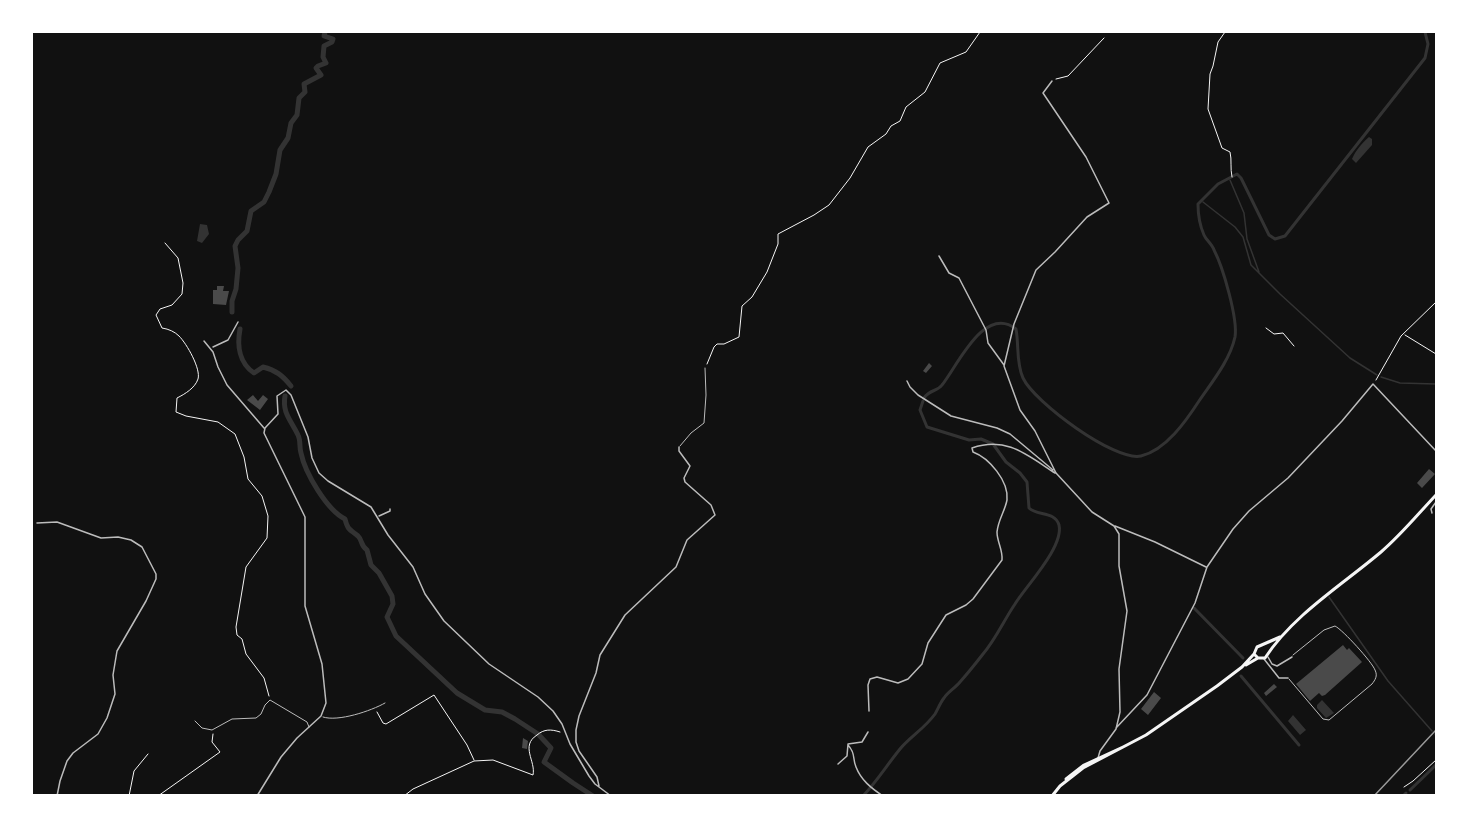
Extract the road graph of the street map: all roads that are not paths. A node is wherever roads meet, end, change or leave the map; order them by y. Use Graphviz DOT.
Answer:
graph roads {
  1 [pos="1052,81"];
  2 [pos="939,257"];
  3 [pos="237,322"];
  4 [pos="204,341"];
  5 [pos="213,347"];
  6 [pos="1004,366"];
  7 [pos="705,368"];
  8 [pos="907,381"];
  9 [pos="265,429"];
  10 [pos="680,447"];
  11 [pos="1437,451"];
  12 [pos="1056,473"];
  13 [pos="1437,495"];
  14 [pos="1437,502"];
  15 [pos="390,509"];
  16 [pos="1432,513"];
  17 [pos="378,516"];
  18 [pos="37,523"];
  19 [pos="1114,526"];
  20 [pos="1207,567"];
  21 [pos="1280,637"];
  22 [pos="1261,646"];
  23 [pos="1267,653"];
  24 [pos="1254,654"];
  25 [pos="1292,657"];
  26 [pos="1258,658"];
  27 [pos="1263,658"];
  28 [pos="1242,667"];
  29 [pos="1288,678"];
  30 [pos="385,703"];
  31 [pos="869,711"];
  32 [pos="321,716"];
  33 [pos="195,721"];
  34 [pos="309,727"];
  35 [pos="1116,729"];
  36 [pos="868,732"];
  37 [pos="1130,744"];
  38 [pos="848,745"];
  39 [pos="1098,758"];
  40 [pos="838,764"];
  41 [pos="1083,768"];
  42 [pos="598,786"];
  43 [pos="1060,786"];
  44 [pos="57,795"];
  45 [pos="257,795"];
  46 [pos="611,795"];
  47 [pos="883,795"];
  48 [pos="1052,795"];
  1 -- 6 [label="street"];
  2 -- 6 [label="street"];
  3 -- 5 [label="street"];
  4 -- 9 [label="street"];
  6 -- 12 [label="street"];
  7 -- 10 [label="lane"];
  8 -- 12 [label="street"];
  9 -- 17 [label="street"];
  9 -- 32 [label="street"];
  10 -- 42 [label="street"];
  11 -- 20 [label="street"];
  12 -- 19 [label="street"];
  12 -- 31 [label="street"];
  13 -- 21 [label="main road"];
  14 -- 16 [label="street"];
  15 -- 17 [label="street"];
  17 -- 42 [label="street"];
  18 -- 44 [label="street"];
  19 -- 20 [label="street"];
  19 -- 35 [label="street"];
  20 -- 35 [label="street"];
  21 -- 22 [label="main road"];
  21 -- 23 [label="main road"];
  22 -- 23 [label="main road"];
  22 -- 24 [label="main road"];
  23 -- 25 [label="street"];
  23 -- 27 [label="main road"];
  24 -- 26 [label="main road"];
  24 -- 28 [label="main road"];
  25 -- 29 [label="lane"];
  26 -- 27 [label="main road"];
  26 -- 28 [label="main road"];
  27 -- 29 [label="street"];
  28 -- 37 [label="main road"];
  30 -- 32 [label="lane"];
  32 -- 34 [label="street"];
  33 -- 34 [label="lane"];
  34 -- 45 [label="street"];
  35 -- 39 [label="street"];
  36 -- 38 [label="street"];
  37 -- 39 [label="main road"];
  37 -- 41 [label="main road"];
  38 -- 40 [label="street"];
  38 -- 47 [label="street"];
  39 -- 41 [label="street"];
  39 -- 43 [label="main road"];
  41 -- 43 [label="main road"];
  42 -- 46 [label="street"];
  43 -- 48 [label="main road"];
}
